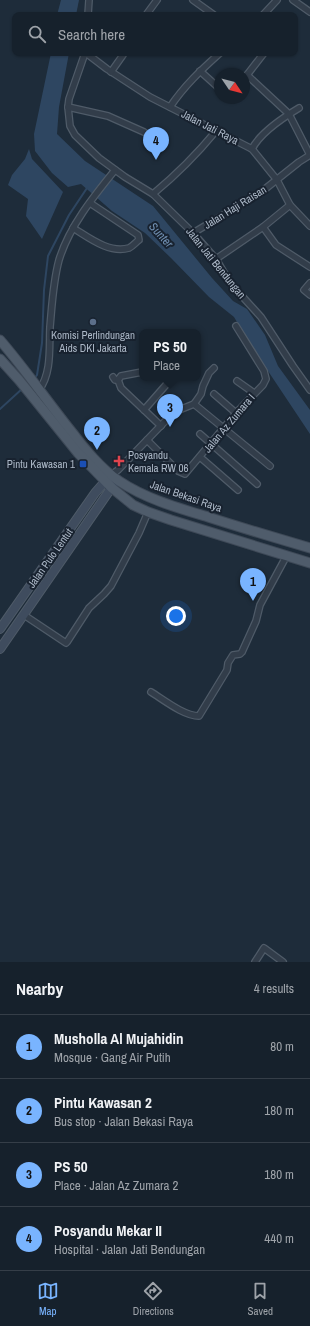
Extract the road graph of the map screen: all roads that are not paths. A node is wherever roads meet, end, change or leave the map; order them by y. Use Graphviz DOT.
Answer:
graph roads {
  1 [pos="89,0"];
  2 [pos="157,0"];
  3 [pos="193,0"];
  4 [pos="277,0"];
  5 [pos="294,0"];
  6 [pos="88,12"];
  7 [pos="148,12"];
  8 [pos="210,12"];
  9 [pos="266,12"];
  10 [pos="310,12"];
  11 [pos="84,56"];
  12 [pos="89,56"];
  13 [pos="122,56"];
  14 [pos="217,56"];
  15 [pos="262,56"];
  16 [pos="200,71"];
  17 [pos="111,72"];
  18 [pos="250,72"];
  19 [pos="250,80"];
  20 [pos="214,84"];
  21 [pos="68,107"];
  22 [pos="170,107"];
  23 [pos="299,108"];
  24 [pos="289,114"];
  25 [pos="216,131"];
  26 [pos="144,132"];
  27 [pos="252,149"];
  28 [pos="310,155"];
  29 [pos="114,171"];
  30 [pos="277,180"];
  31 [pos="153,194"];
  32 [pos="91,201"];
  33 [pos="290,205"];
  34 [pos="310,226"];
  35 [pos="263,227"];
  36 [pos="73,228"];
  37 [pos="193,233"];
  38 [pos="216,259"];
  39 [pos="310,267"];
  40 [pos="309,284"];
  41 [pos="310,295"];
  42 [pos="236,326"];
  43 [pos="0,340"];
  44 [pos="0,359"];
  45 [pos="214,368"];
  46 [pos="139,373"];
  47 [pos="22,377"];
  48 [pos="169,381"];
  49 [pos="237,381"];
  50 [pos="36,390"];
  51 [pos="310,390"];
  52 [pos="254,393"];
  53 [pos="214,394"];
  54 [pos="194,404"];
  55 [pos="144,410"];
  56 [pos="236,413"];
  57 [pos="161,426"];
  58 [pos="224,428"];
  59 [pos="200,434"];
  60 [pos="147,440"];
  61 [pos="211,443"];
  62 [pos="200,458"];
  63 [pos="270,466"];
  64 [pos="113,479"];
  65 [pos="257,484"];
  66 [pos="238,490"];
  67 [pos="148,512"];
  68 [pos="310,548"];
  69 [pos="287,556"];
  70 [pos="310,563"];
  71 [pos="24,615"];
  72 [pos="0,629"];
  73 [pos="0,649"];
  74 [pos="151,692"];
  75 [pos="255,962"];
  76 [pos="283,962"];
  1 -- 6 [label="street"];
  2 -- 7 [label="street"];
  3 -- 8 [label="street"];
  4 -- 9 [label="street"];
  5 -- 10 [label="street"];
  11 -- 21 [label="street, Jalan Jati Bendungan"];
  12 -- 17 [label="street, Jalan Jati Raya"];
  13 -- 17 [label="street"];
  14 -- 16 [label="street"];
  15 -- 18 [label="street"];
  16 -- 20 [label="street"];
  16 -- 22 [label="street"];
  17 -- 22 [label="street, Jalan Jati Raya"];
  19 -- 24 [label="street"];
  21 -- 26 [label="street"];
  21 -- 29 [label="street, Jalan Jati Bendungan"];
  22 -- 25 [label="street, Jalan Jati Raya"];
  23 -- 24 [label="street"];
  24 -- 27 [label="street"];
  24 -- 28 [label="street"];
  25 -- 27 [label="street, Jalan Jati Raya"];
  25 -- 31 [label="street"];
  27 -- 30 [label="street, Jalan Jati Raya"];
  28 -- 30 [label="street, Jalan Haji Raisan"];
  29 -- 31 [label="street, Jalan Jati Bendungan"];
  29 -- 32 [label="street"];
  30 -- 33 [label="street, Jalan Jati Raya"];
  30 -- 37 [label="street, Jalan Haji Raisan"];
  31 -- 37 [label="street, Jalan Jati Bendungan"];
  32 -- 36 [label="street"];
  32 -- 36 [label="street"];
  33 -- 34 [label="street, Jalan Jati Raya"];
  33 -- 35 [label="street"];
  35 -- 38 [label="street"];
  35 -- 39 [label="street"];
  36 -- 50 [label="street"];
  37 -- 38 [label="street, Jalan Jati Bendungan"];
  38 -- 51 [label="street, Jalan Jati Bendungan"];
  40 -- 41 [label="street"];
  42 -- 52 [label="street, Jalan Az Zumara I"];
  43 -- 47 [label="main road, Jalan Bekasi Raya"];
  44 -- 47 [label="main road, Jalan Bekasi Raya"];
  45 -- 54 [label="street"];
  46 -- 55 [label="street"];
  47 -- 50 [label="main road, Jalan Bekasi Raya"];
  48 -- 55 [label="street"];
  49 -- 52 [label="street"];
  50 -- 64 [label="main road, Jalan Bekasi Raya"];
  52 -- 56 [label="street, Jalan Az Zumara I"];
  53 -- 56 [label="street"];
  54 -- 57 [label="street"];
  54 -- 58 [label="street"];
  55 -- 57 [label="street"];
  56 -- 58 [label="street, Jalan Az Zumara I"];
  57 -- 60 [label="street"];
  58 -- 61 [label="street, Jalan Az Zumara I"];
  58 -- 63 [label="street"];
  59 -- 61 [label="street"];
  60 -- 62 [label="street, Jalan Az Zumara I"];
  60 -- 64 [label="street"];
  61 -- 62 [label="street, Jalan Az Zumara I"];
  61 -- 65 [label="street"];
  62 -- 66 [label="street"];
  64 -- 67 [label="main road, Jalan Bekasi Raya"];
  64 -- 68 [label="main road, Jalan Bekasi Raya"];
  64 -- 71 [label="street, Jalan Pulo Lentut"];
  64 -- 72 [label="street, Jalan Pulo Lentut"];
  67 -- 69 [label="main road, Jalan Bekasi Raya"];
  67 -- 71 [label="street"];
  69 -- 70 [label="main road, Jalan Bekasi Raya"];
  69 -- 74 [label="street"];
  71 -- 73 [label="street, Jalan Pulo Lentut"];
  75 -- 76 [label="street"];
}
